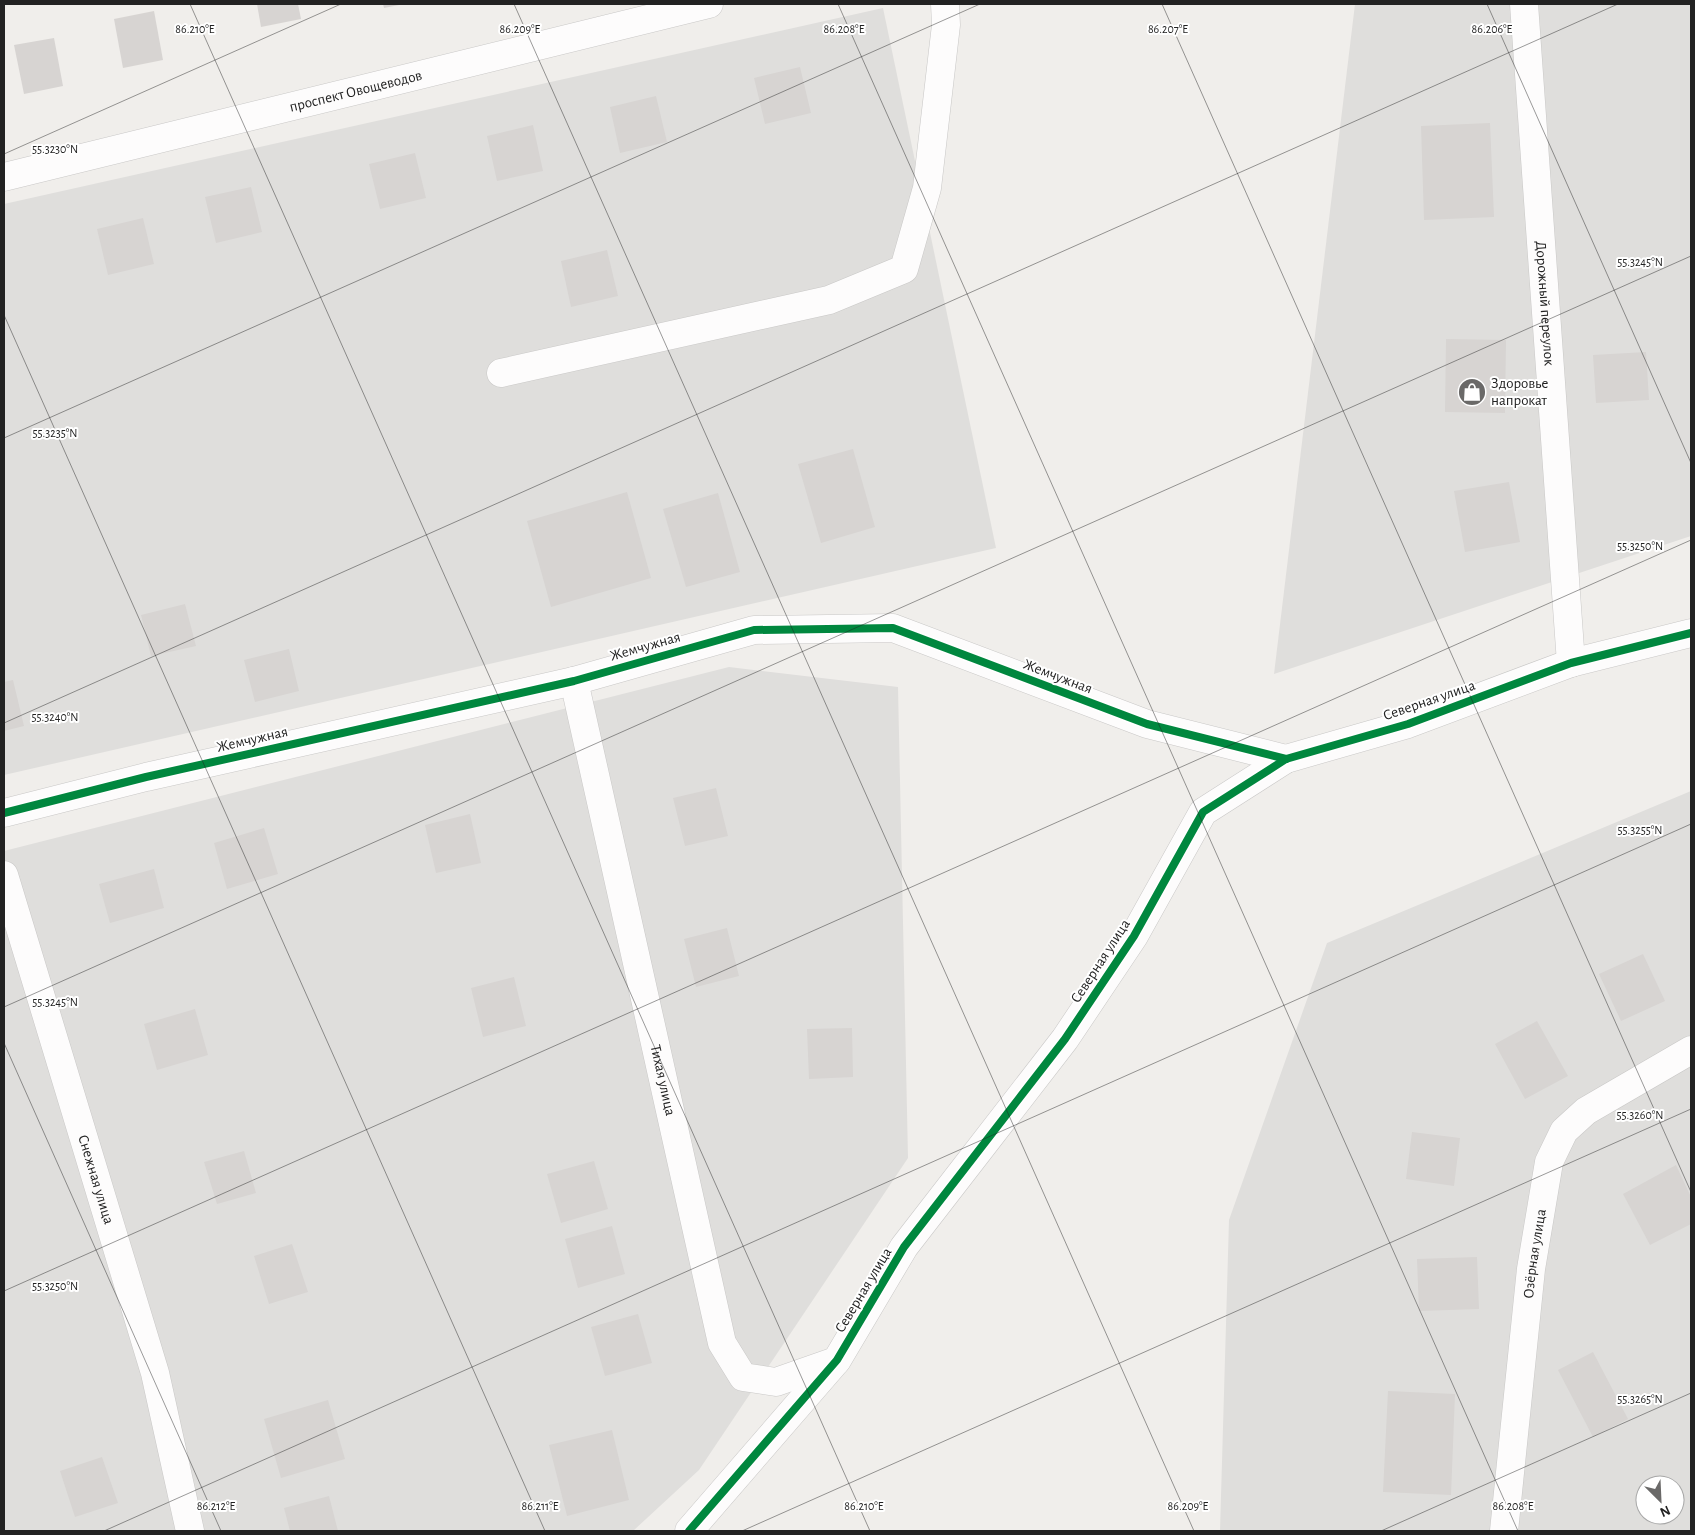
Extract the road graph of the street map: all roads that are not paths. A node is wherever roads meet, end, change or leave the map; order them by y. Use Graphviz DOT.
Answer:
graph roads {
  1 [pos="709,4"];
  2 [pos="945,4"];
  3 [pos="1524,4"];
  4 [pos="4,177"];
  5 [pos="501,373"];
  6 [pos="1691,633"];
  7 [pos="1571,663"];
  8 [pos="574,681"];
  9 [pos="1286,758"];
  10 [pos="4,814"];
  11 [pos="4,874"];
  12 [pos="1691,1050"];
  13 [pos="837,1360"];
  14 [pos="190,1531"];
  15 [pos="688,1531"];
  16 [pos="1504,1531"];
  1 -- 4 [label="street, проспект Овощеводов"];
  2 -- 5 [label="street"];
  3 -- 7 [label="street, Дорожный переулок"];
  6 -- 7 [label="street, Северная улица"];
  7 -- 9 [label="street, Северная улица"];
  8 -- 9 [label="street, Жемчужная"];
  8 -- 10 [label="street, Жемчужная"];
  8 -- 13 [label="street, Тихая улица"];
  9 -- 13 [label="street, Северная улица"];
  11 -- 14 [label="street, Снежная улица"];
  12 -- 16 [label="street, Озёрная улица"];
  13 -- 15 [label="street, Северная улица"];
}
